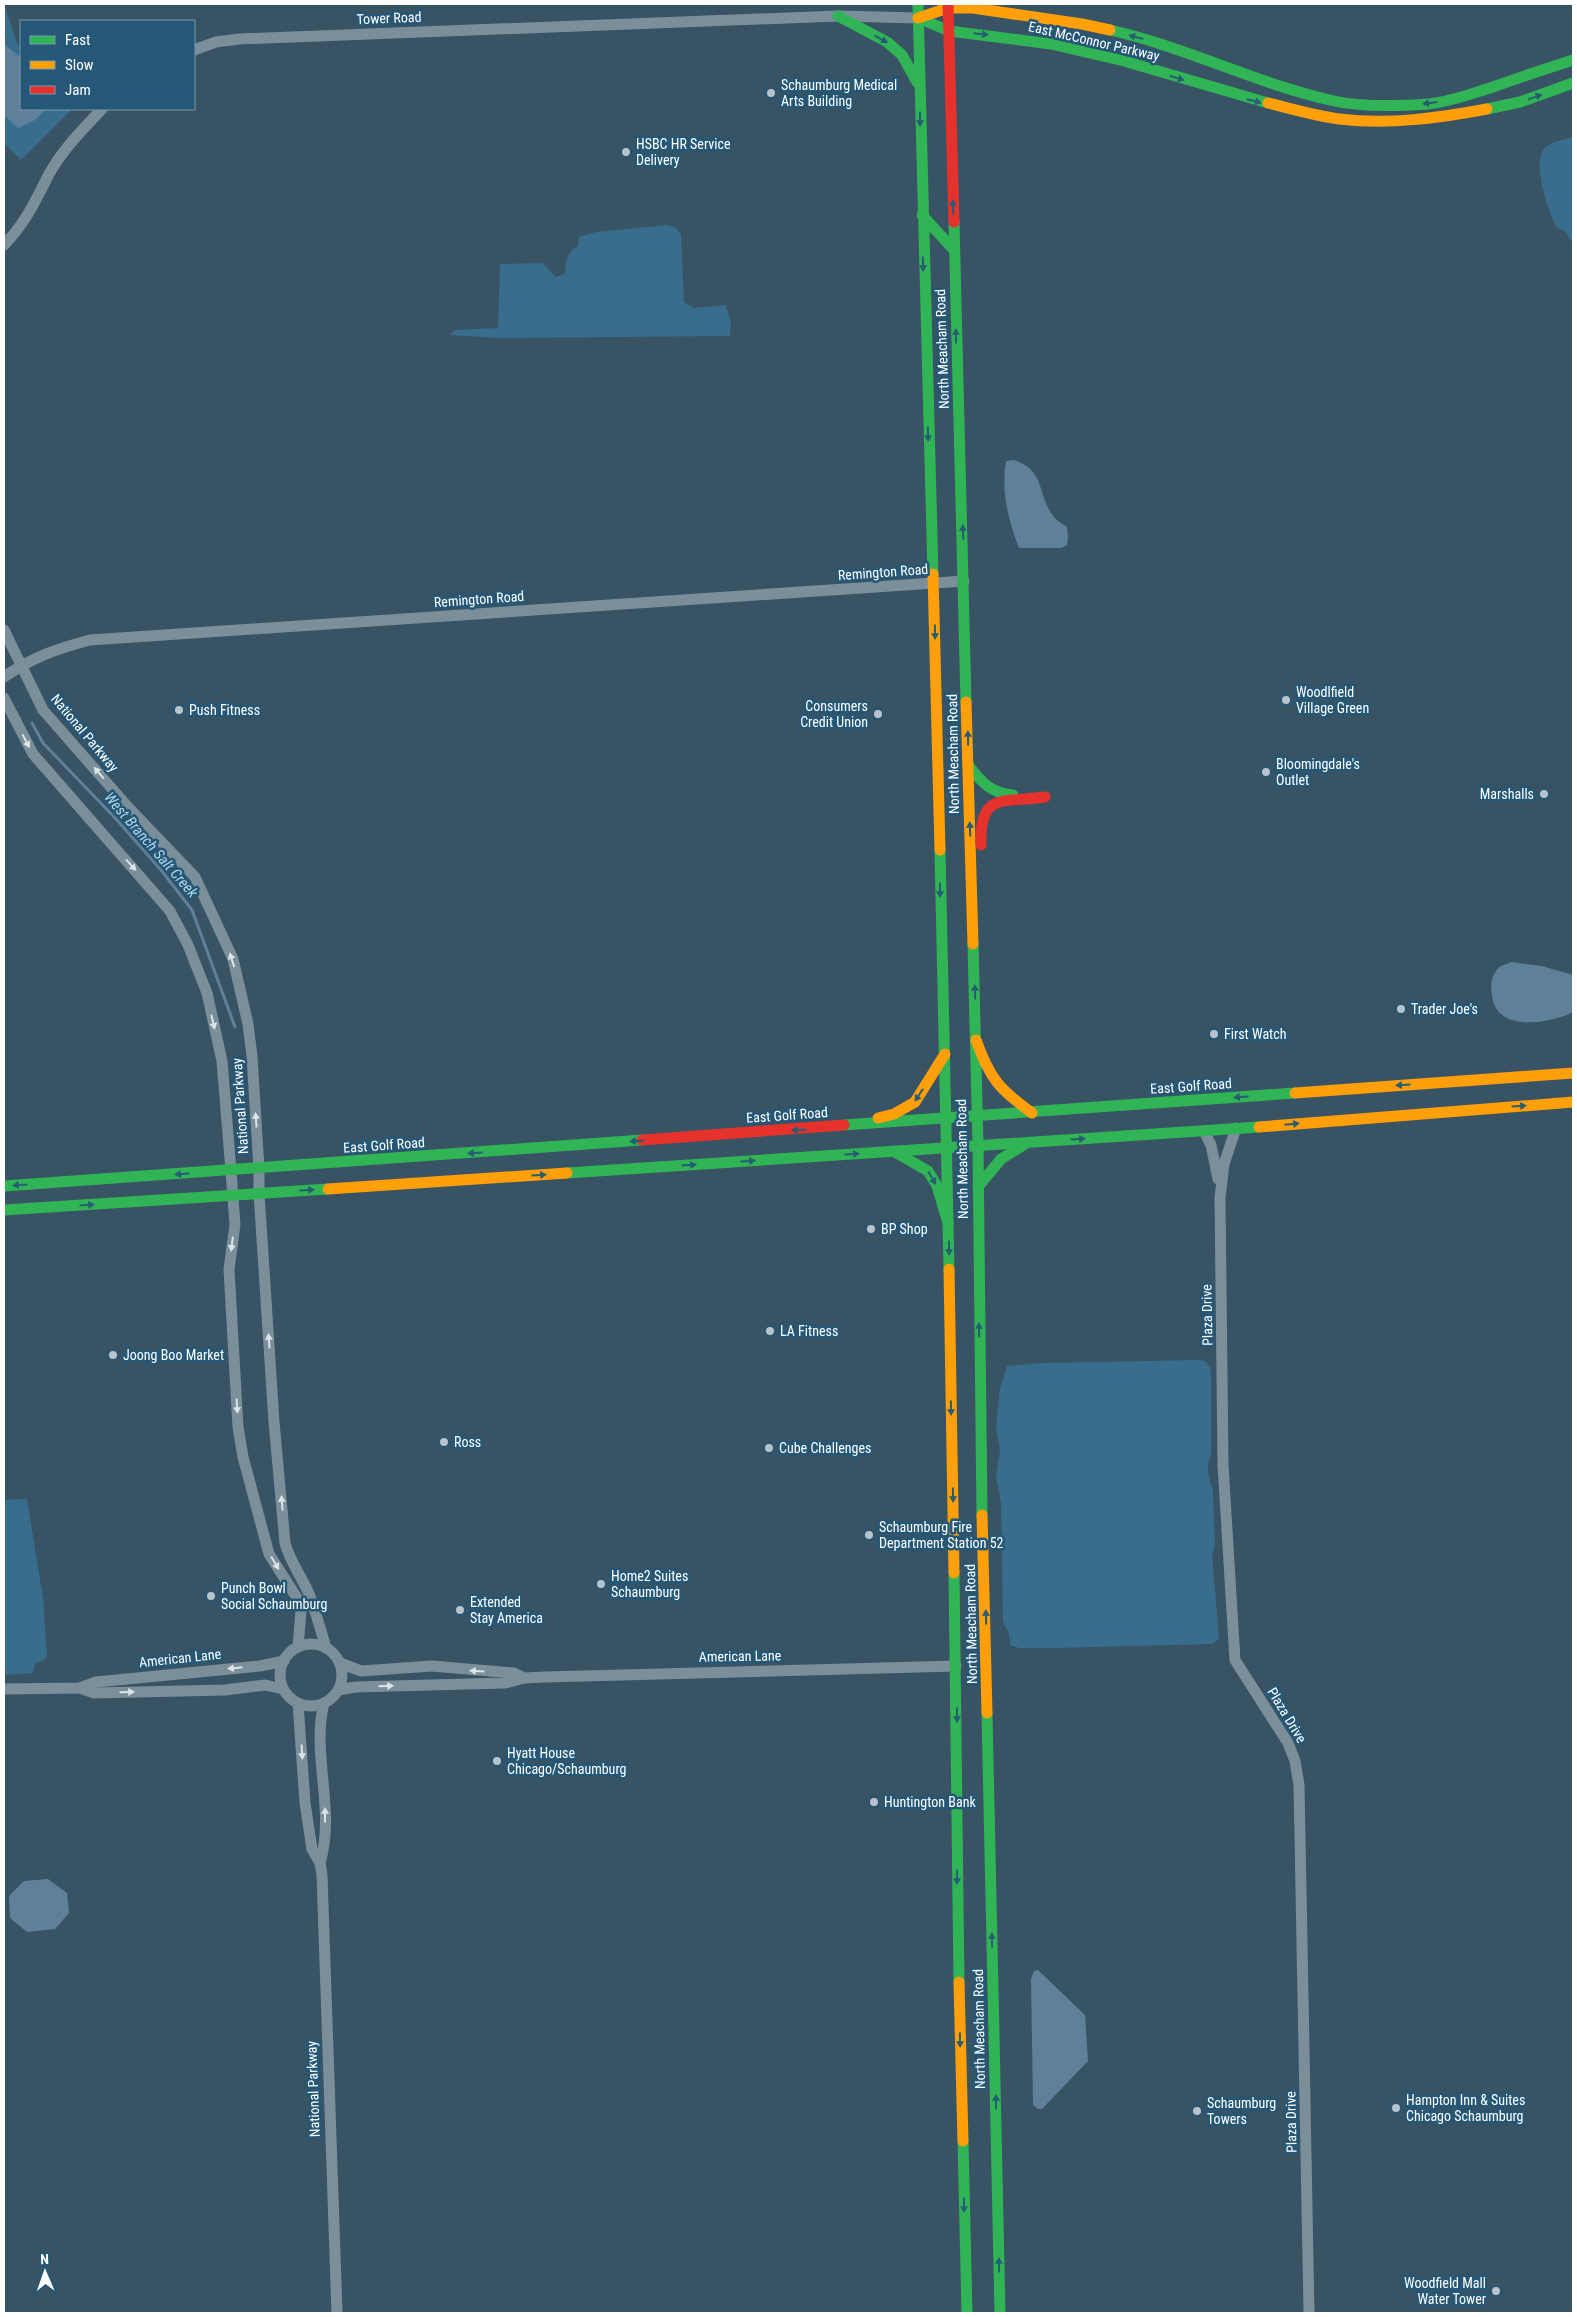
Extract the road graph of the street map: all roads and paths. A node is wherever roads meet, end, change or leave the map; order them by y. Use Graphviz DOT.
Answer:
graph roads {
  1 [pos="838,4"];
  2 [pos="918,4"];
  3 [pos="948,6"];
  4 [pos="838,16"];
  5 [pos="918,18"];
  6 [pos="949,31"];
  7 [pos="195,50"];
  8 [pos="1573,60"];
  9 [pos="1573,83"];
  10 [pos="919,85"];
  11 [pos="101,110"];
  12 [pos="922,215"];
  13 [pos="4,245"];
  14 [pos="954,250"];
  15 [pos="964,581"];
  16 [pos="934,583"];
  17 [pos="4,630"];
  18 [pos="20,666"];
  19 [pos="4,677"];
  20 [pos="4,698"];
  21 [pos="969,766"];
  22 [pos="973,938"];
  23 [pos="976,1040"];
  24 [pos="945,1054"];
  25 [pos="1573,1073"];
  26 [pos="1573,1102"];
  27 [pos="1032,1113"];
  28 [pos="977,1117"];
  29 [pos="946,1119"];
  30 [pos="847,1126"];
  31 [pos="1236,1128"];
  32 [pos="1204,1131"];
  33 [pos="1029,1142"];
  34 [pos="978,1145"];
  35 [pos="947,1146"];
  36 [pos="893,1150"];
  37 [pos="259,1169"];
  38 [pos="231,1171"];
  39 [pos="4,1186"];
  40 [pos="978,1187"];
  41 [pos="258,1193"];
  42 [pos="232,1195"];
  43 [pos="1220,1198"];
  44 [pos="4,1210"];
  45 [pos="948,1223"];
  46 [pos="298,1647"];
  47 [pos="326,1648"];
  48 [pos="284,1660"];
  49 [pos="340,1663"];
  50 [pos="956,1666"];
  51 [pos="524,1678"];
  52 [pos="80,1688"];
  53 [pos="283,1689"];
  54 [pos="4,1690"];
  55 [pos="338,1690"];
  56 [pos="324,1703"];
  57 [pos="298,1704"];
  58 [pos="320,1863"];
  59 [pos="337,2313"];
  60 [pos="967,2313"];
  61 [pos="1000,2313"];
  62 [pos="1309,2313"];
  1 -- 4 [label="street"];
  2 -- 5 [label="main road, North Meacham Road"];
  3 -- 5 [label="main road, East McConnor Parkway"];
  3 -- 6 [label="main road, North Meacham Road"];
  8 -- 3 [label="main road, East McConnor Parkway, one-way"];
  4 -- 5 [label="street, Tower Road"];
  4 -- 7 [label="street, Tower Road"];
  4 -- 10 [label="main road, one-way"];
  5 -- 6 [label="main road, East McConnor Parkway"];
  5 -- 10 [label="main road, North Meacham Road"];
  6 -- 9 [label="main road, East McConnor Parkway, one-way"];
  14 -- 6 [label="main road, North Meacham Road, one-way"];
  10 -- 12 [label="main road, North Meacham Road, one-way"];
  11 -- 13 [label="street"];
  12 -- 14 [label="main road"];
  12 -- 16 [label="main road, North Meacham Road, one-way"];
  15 -- 14 [label="main road, North Meacham Road, one-way"];
  15 -- 16 [label="street, Remington Road"];
  21 -- 15 [label="main road, North Meacham Road, one-way"];
  16 -- 18 [label="street, Remington Road"];
  16 -- 24 [label="main road, North Meacham Road, one-way"];
  17 -- 18 [label="street, National Parkway"];
  18 -- 19 [label="street, Remington Road"];
  37 -- 18 [label="street, National Parkway, one-way"];
  20 -- 38 [label="street, National Parkway, one-way"];
  22 -- 21 [label="main road, North Meacham Road, one-way"];
  21 -- 22 [label="main road"];
  23 -- 22 [label="main road, North Meacham Road, one-way"];
  23 -- 27 [label="main road"];
  23 -- 28 [label="main road, North Meacham Road"];
  24 -- 29 [label="main road, North Meacham Road"];
  24 -- 30 [label="main road, one-way"];
  25 -- 27 [label="main road, East Golf Road, one-way"];
  31 -- 26 [label="main road, one-way"];
  27 -- 28 [label="main road, East Golf Road"];
  28 -- 29 [label="main road, East Golf Road"];
  28 -- 34 [label="main road, North Meacham Road"];
  29 -- 30 [label="main road, East Golf Road"];
  29 -- 35 [label="main road, North Meacham Road"];
  30 -- 37 [label="main road, East Golf Road, one-way"];
  31 -- 32 [label="main road"];
  31 -- 43 [label="street, Plaza Drive"];
  33 -- 32 [label="main road, one-way"];
  32 -- 43 [label="street, Plaza Drive"];
  33 -- 34 [label="main road"];
  33 -- 40 [label="main road"];
  34 -- 35 [label="main road"];
  34 -- 40 [label="main road, North Meacham Road"];
  35 -- 36 [label="main road"];
  35 -- 45 [label="main road, North Meacham Road"];
  41 -- 36 [label="main road, one-way"];
  36 -- 45 [label="main road, one-way"];
  37 -- 38 [label="main road, East Golf Road"];
  37 -- 41 [label="street, National Parkway"];
  38 -- 39 [label="main road, East Golf Road, one-way"];
  38 -- 42 [label="street, National Parkway"];
  61 -- 40 [label="main road, North Meacham Road, one-way"];
  41 -- 42 [label="main road"];
  47 -- 41 [label="street, National Parkway, one-way"];
  44 -- 42 [label="main road, one-way"];
  42 -- 46 [label="street, National Parkway, one-way"];
  43 -- 62 [label="street, Plaza Drive"];
  45 -- 50 [label="main road, North Meacham Road, one-way"];
  46 -- 47 [label="street"];
  46 -- 48 [label="street"];
  47 -- 49 [label="street"];
  48 -- 52 [label="street, American Lane, one-way"];
  48 -- 53 [label="street"];
  51 -- 49 [label="street, American Lane, one-way"];
  49 -- 55 [label="street"];
  50 -- 51 [label="street, American Lane"];
  50 -- 60 [label="main road, North Meacham Road, one-way"];
  55 -- 51 [label="street, American Lane, one-way"];
  52 -- 53 [label="street, American Lane, one-way"];
  52 -- 54 [label="street, American Lane"];
  53 -- 57 [label="street"];
  55 -- 56 [label="street"];
  56 -- 57 [label="street"];
  58 -- 56 [label="street, National Parkway, one-way"];
  57 -- 58 [label="street, National Parkway, one-way"];
  58 -- 59 [label="street, National Parkway"];
}
